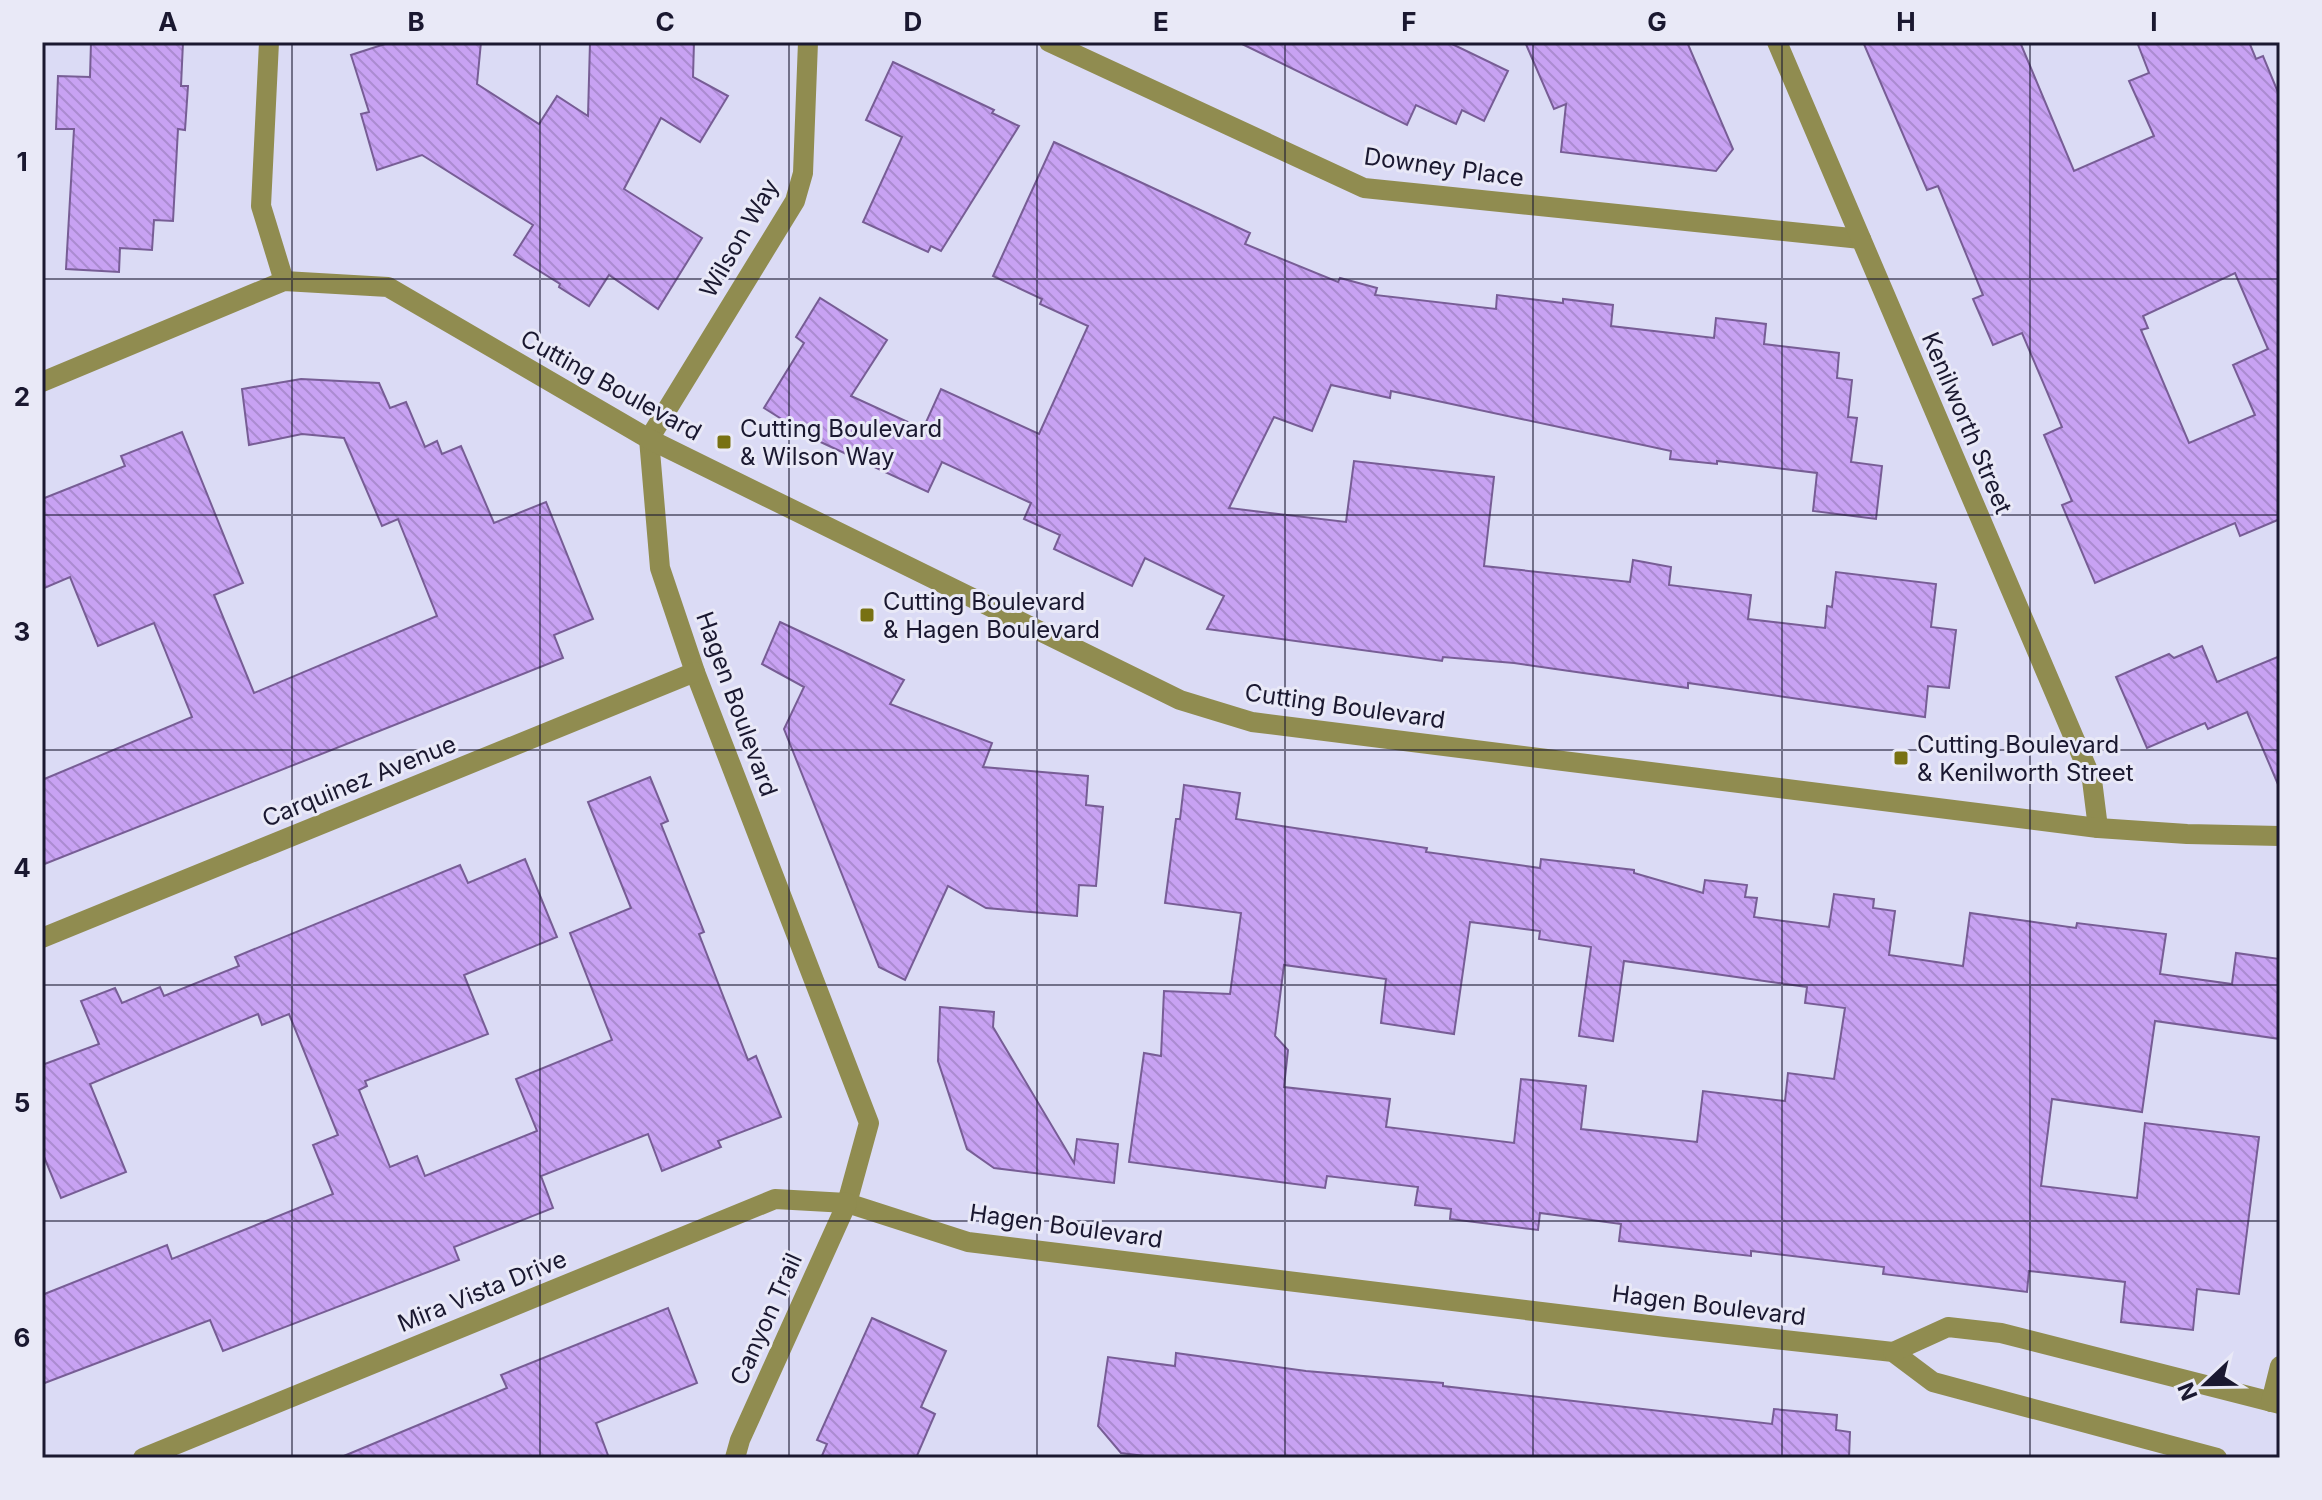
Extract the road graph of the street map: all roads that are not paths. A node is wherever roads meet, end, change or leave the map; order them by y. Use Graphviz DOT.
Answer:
graph roads {
  1 [pos="269,42"];
  2 [pos="808,42"];
  3 [pos="1049,42"];
  4 [pos="1777,42"];
  5 [pos="1861,239"];
  6 [pos="284,281"];
  7 [pos="42,382"];
  8 [pos="649,439"];
  9 [pos="695,672"];
  10 [pos="2098,828"];
  11 [pos="2280,836"];
  12 [pos="42,938"];
  13 [pos="847,1203"];
  14 [pos="1893,1352"];
  15 [pos="2280,1366"];
  16 [pos="2275,1403"];
  17 [pos="143,1458"];
  18 [pos="735,1458"];
  19 [pos="2217,1458"];
  1 -- 6 [label="street"];
  2 -- 8 [label="street, Wilson Way"];
  3 -- 5 [label="street, Downey Place"];
  4 -- 5 [label="street, Kenilworth Street"];
  5 -- 10 [label="street, Kenilworth Street"];
  6 -- 7 [label="street, Cutting Boulevard"];
  6 -- 8 [label="street, Cutting Boulevard"];
  8 -- 9 [label="street, Hagen Boulevard"];
  8 -- 10 [label="street, Cutting Boulevard"];
  9 -- 12 [label="street, Carquinez Avenue"];
  9 -- 13 [label="street, Hagen Boulevard"];
  10 -- 11 [label="street, Cutting Boulevard"];
  13 -- 14 [label="street, Hagen Boulevard"];
  13 -- 17 [label="street, Mira Vista Drive"];
  13 -- 18 [label="street, Canyon Trail"];
  14 -- 16 [label="street"];
  14 -- 19 [label="street"];
  15 -- 16 [label="street"];
}
